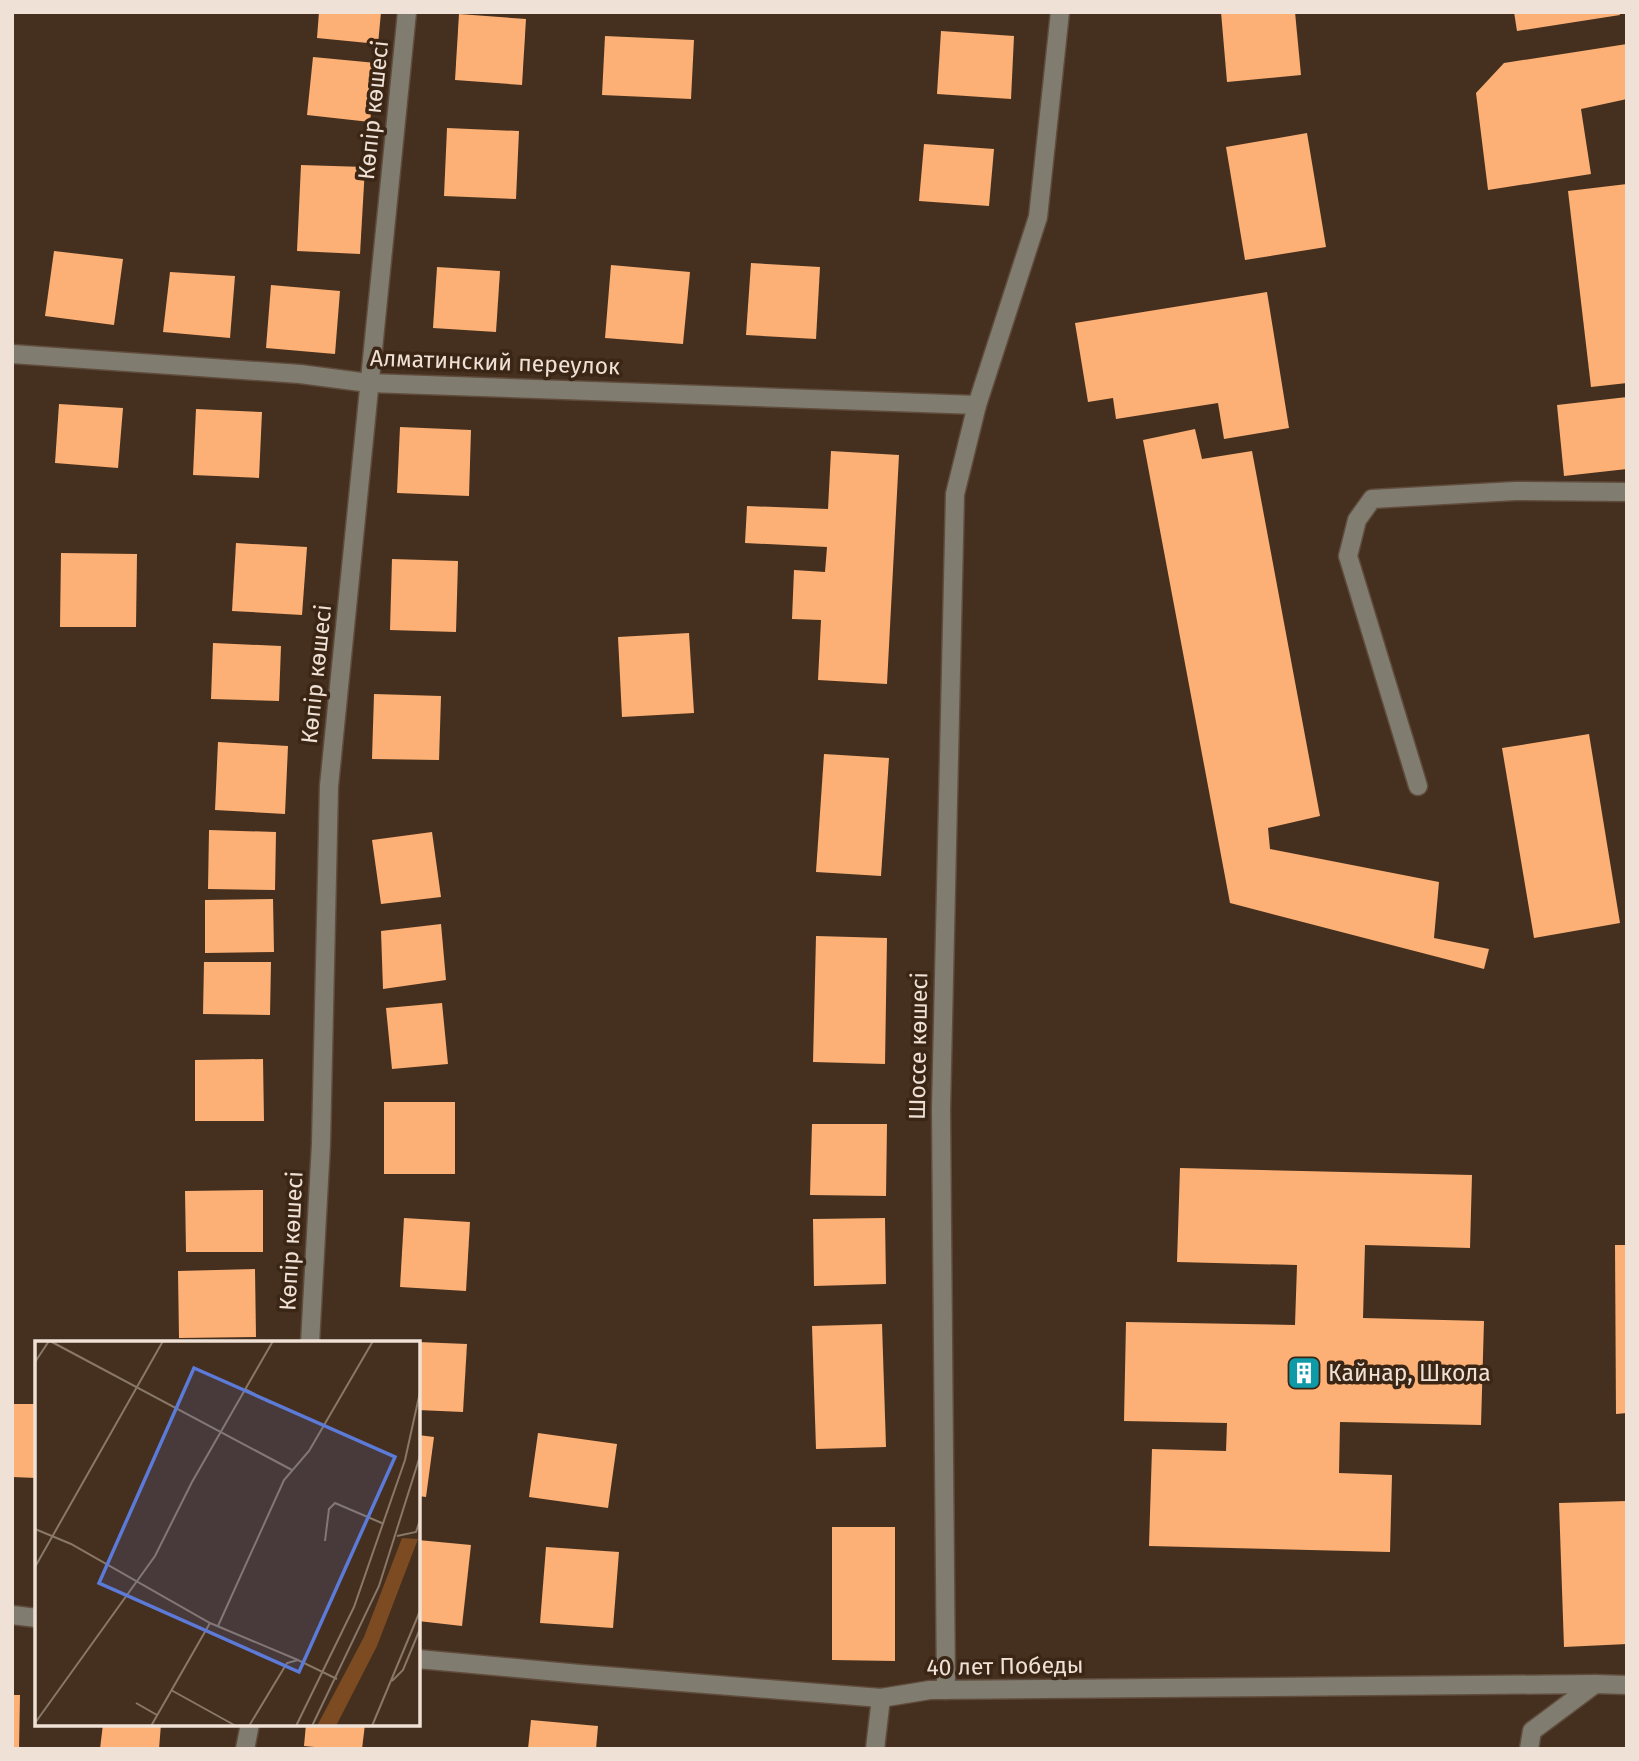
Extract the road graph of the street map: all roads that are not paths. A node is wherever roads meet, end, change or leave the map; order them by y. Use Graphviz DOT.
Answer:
graph roads {
  1 [pos="407,12"];
  2 [pos="1060,12"];
  3 [pos="12,354"];
  4 [pos="369,383"];
  5 [pos="978,405"];
  6 [pos="1627,492"];
  7 [pos="1418,786"];
  8 [pos="310,1341"];
  9 [pos="12,1615"];
  10 [pos="35,1618"];
  11 [pos="420,1659"];
  12 [pos="1595,1684"];
  13 [pos="1627,1685"];
  14 [pos="946,1690"];
  15 [pos="881,1698"];
  16 [pos="250,1726"];
  17 [pos="244,1749"];
  18 [pos="875,1749"];
  19 [pos="1529,1749"];
  1 -- 4 [label="street, Көпір көшесі"];
  2 -- 5 [label="street, Шоссе көшесі"];
  3 -- 4 [label="street, Алматинский переулок"];
  4 -- 5 [label="street, Алматинский переулок"];
  4 -- 8 [label="street, Көпір көшесі"];
  5 -- 14 [label="street, Шоссе көшесі"];
  6 -- 7 [label="street"];
  9 -- 10 [label="street"];
  11 -- 15 [label="street, 40 лет Победы"];
  12 -- 13 [label="street"];
  12 -- 14 [label="street, 40 лет Победы"];
  12 -- 19 [label="street"];
  14 -- 15 [label="street, 40 лет Победы"];
  15 -- 18 [label="street"];
  16 -- 17 [label="street"];
}
